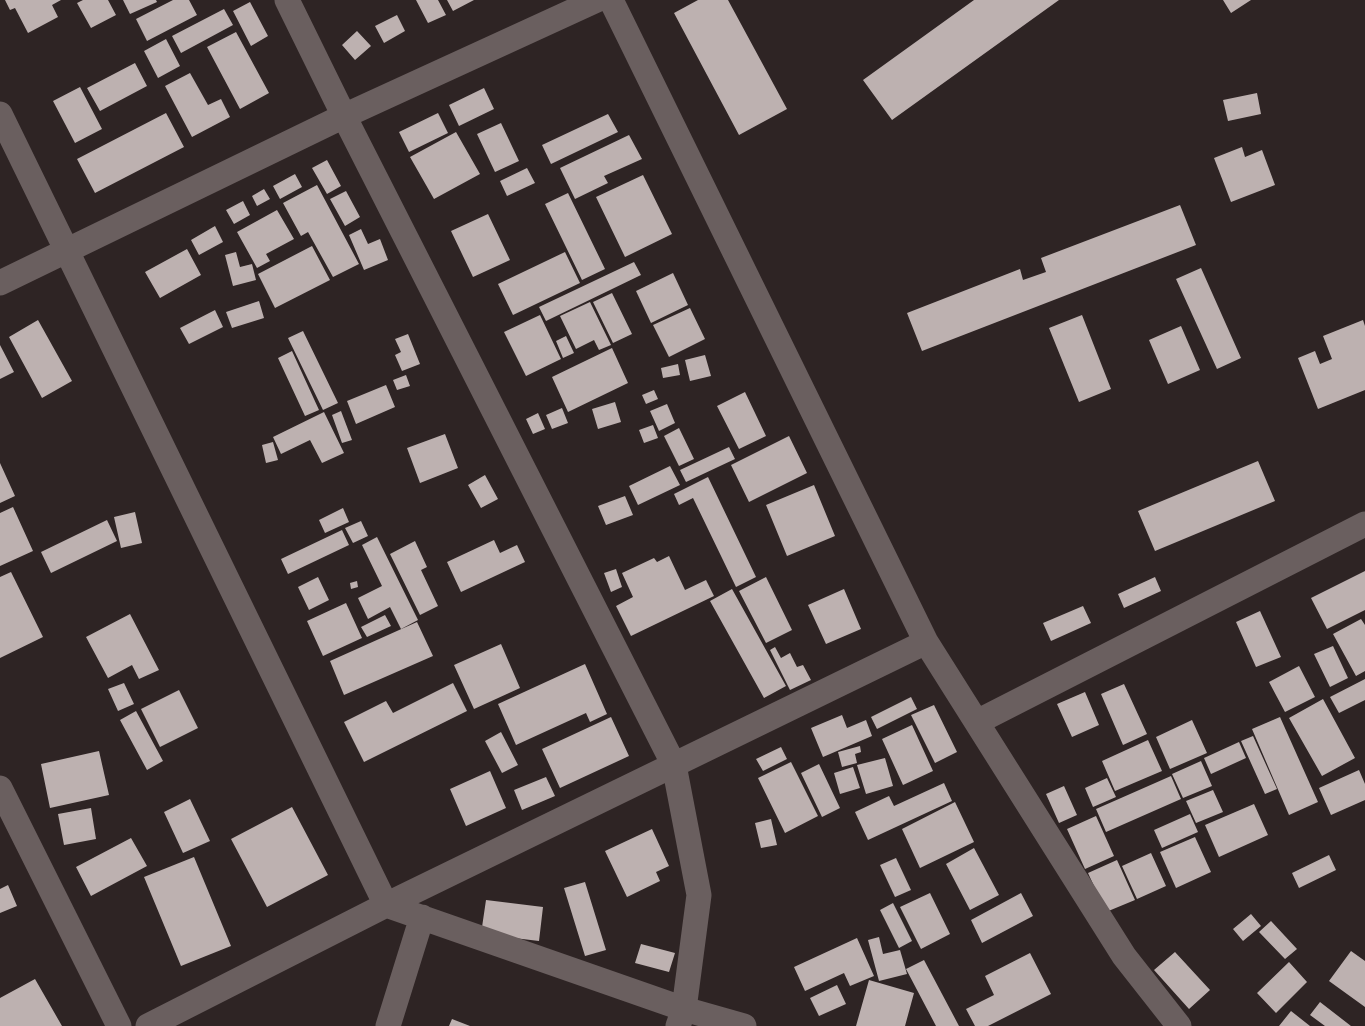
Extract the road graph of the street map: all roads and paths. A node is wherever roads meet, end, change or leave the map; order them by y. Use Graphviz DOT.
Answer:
graph roads {
  1 [pos="287,0"];
  2 [pos="597,0"];
  3 [pos="611,0"];
  4 [pos="0,114"];
  5 [pos="344,116"];
  6 [pos="66,250"];
  7 [pos="0,283"];
  8 [pos="1365,524"];
  9 [pos="926,642"];
  10 [pos="977,722"];
  11 [pos="674,765"];
  12 [pos="0,788"];
  13 [pos="386,904"];
  14 [pos="422,917"];
  15 [pos="681,1017"];
  16 [pos="119,1026"];
  17 [pos="148,1026"];
  18 [pos="388,1026"];
  19 [pos="744,1026"];
  20 [pos="1179,1026"];
  1 -- 5 [label="street"];
  2 -- 5 [label="street"];
  3 -- 9 [label="street"];
  4 -- 6 [label="street"];
  5 -- 6 [label="street"];
  5 -- 11 [label="street"];
  6 -- 7 [label="street"];
  6 -- 13 [label="street"];
  8 -- 10 [label="street"];
  9 -- 10 [label="street"];
  9 -- 11 [label="street"];
  10 -- 20 [label="street"];
  11 -- 13 [label="street"];
  11 -- 15 [label="street"];
  12 -- 16 [label="street"];
  13 -- 14 [label="street"];
  13 -- 17 [label="street"];
  14 -- 15 [label="street"];
  14 -- 18 [label="street"];
  15 -- 19 [label="street"];
}
